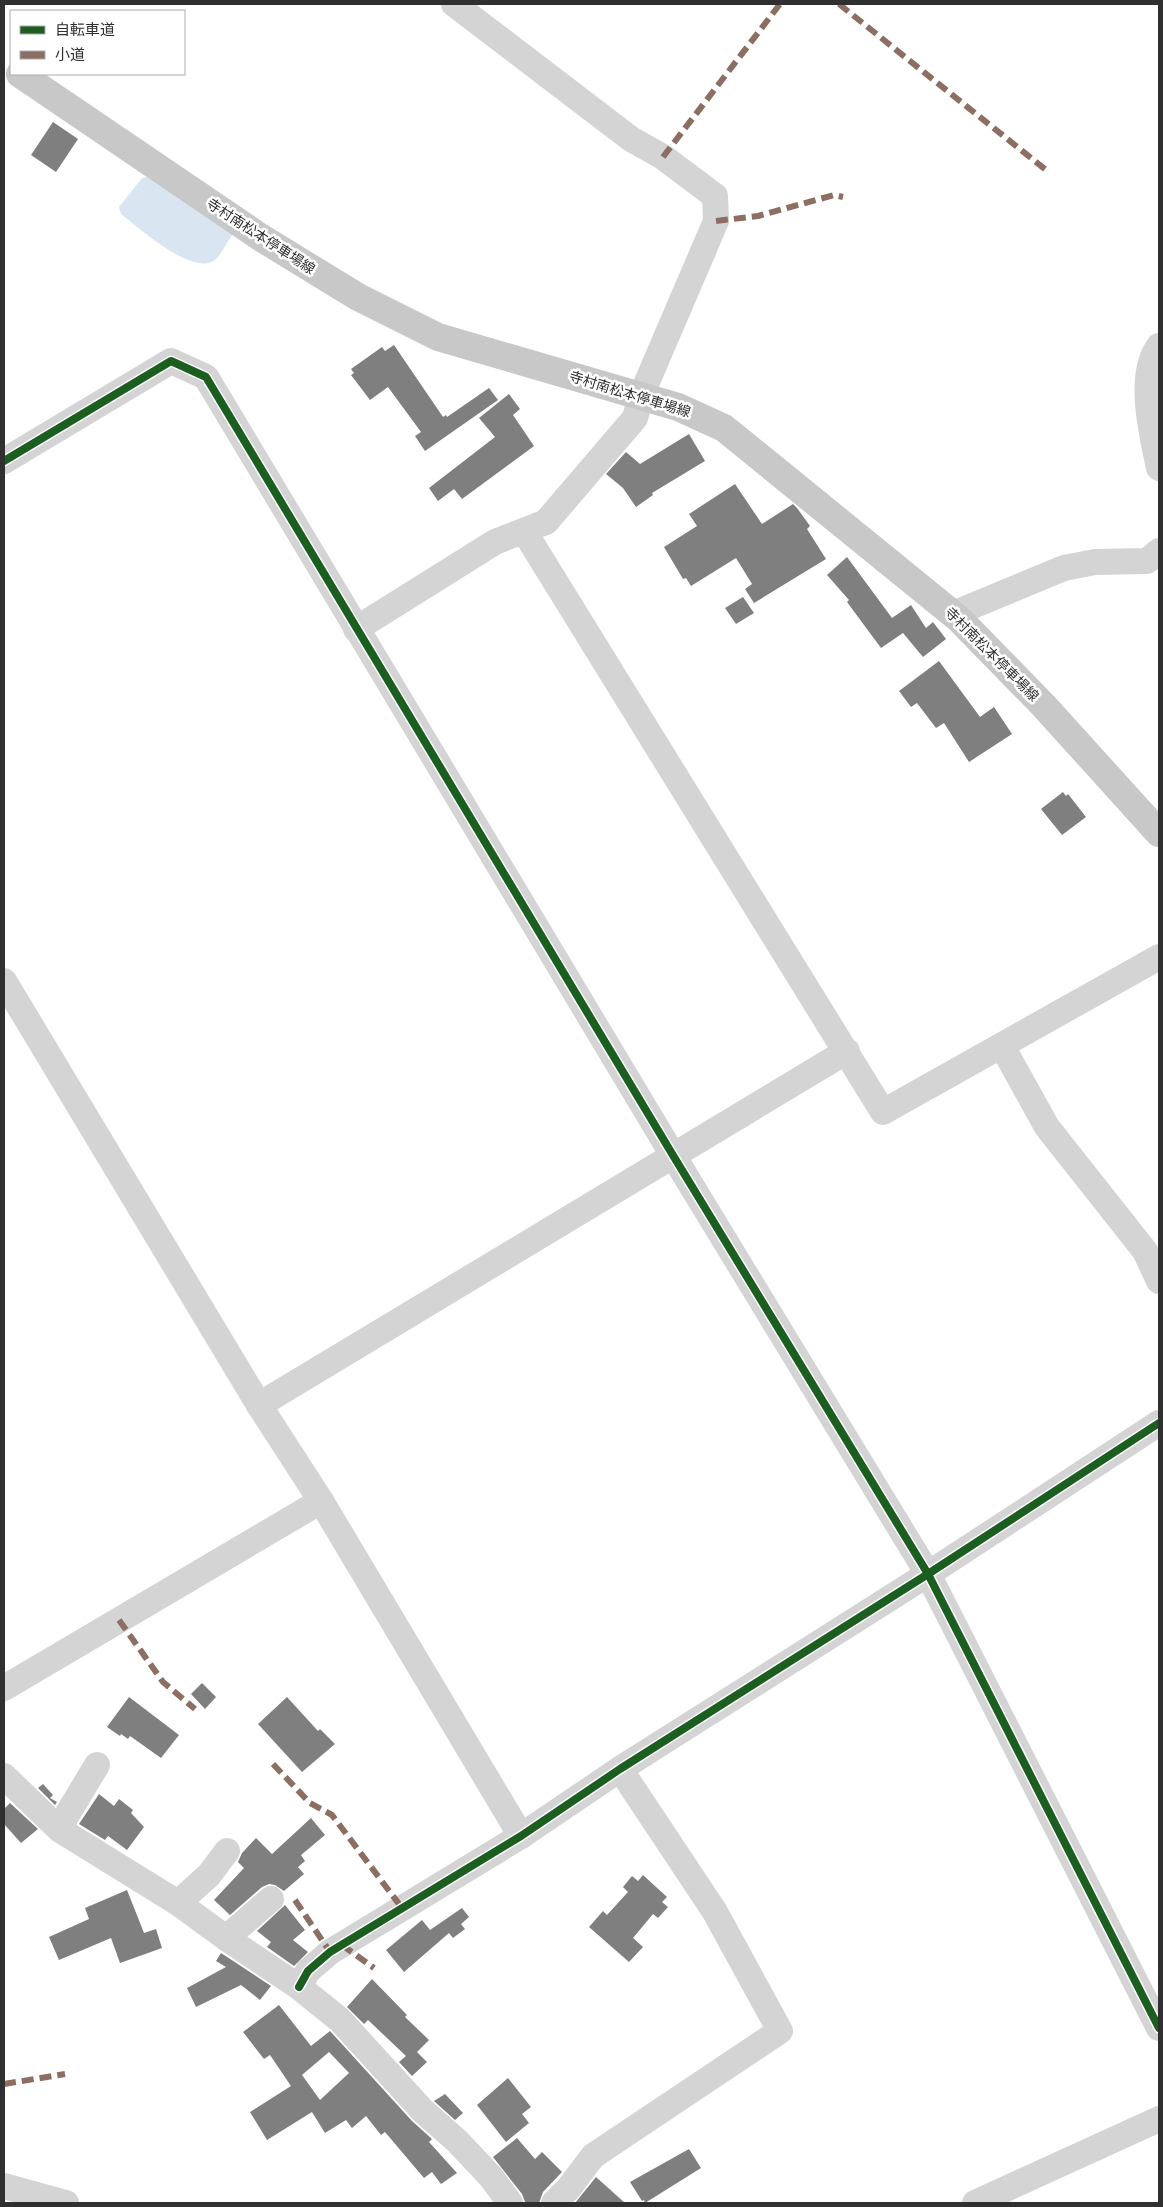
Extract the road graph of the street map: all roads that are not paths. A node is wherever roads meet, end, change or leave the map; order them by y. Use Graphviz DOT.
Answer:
graph roads {
  1 [pos="454,4"];
  2 [pos="21,75"];
  3 [pos="1159,346"];
  4 [pos="641,396"];
  5 [pos="4,461"];
  6 [pos="1159,468"];
  7 [pos="524,531"];
  8 [pos="1159,551"];
  9 [pos="953,614"];
  10 [pos="356,629"];
  11 [pos="1159,833"];
  12 [pos="1159,957"];
  13 [pos="4,981"];
  14 [pos="1002,1046"];
  15 [pos="847,1051"];
  16 [pos="674,1156"];
  17 [pos="1159,1281"];
  18 [pos="259,1405"];
  19 [pos="1159,1423"];
  20 [pos="321,1501"];
  21 [pos="928,1574"];
  22 [pos="4,1688"];
  23 [pos="97,1765"];
  24 [pos="620,1770"];
  25 [pos="4,1776"];
  26 [pos="59,1828"];
  27 [pos="521,1836"];
  28 [pos="228,1850"];
  29 [pos="271,1899"];
  30 [pos="178,1903"];
  31 [pos="226,1938"];
  32 [pos="299,1987"];
  33 [pos="1159,2028"];
  34 [pos="1159,2119"];
  35 [pos="4,2186"];
  36 [pos="66,2203"];
  37 [pos="510,2203"];
  38 [pos="554,2203"];
  39 [pos="975,2203"];
  1 -- 4 [label="street"];
  2 -- 4 [label="main road, 寺村南松本停車場線"];
  3 -- 6 [label="street"];
  4 -- 7 [label="street"];
  4 -- 9 [label="main road, 寺村南松本停車場線"];
  5 -- 10 [label="street"];
  7 -- 10 [label="street"];
  7 -- 15 [label="street"];
  8 -- 9 [label="street"];
  9 -- 11 [label="main road, 寺村南松本停車場線"];
  10 -- 16 [label="street"];
  12 -- 14 [label="street"];
  13 -- 18 [label="street"];
  14 -- 15 [label="street"];
  14 -- 17 [label="street"];
  15 -- 16 [label="street"];
  16 -- 18 [label="street"];
  16 -- 21 [label="street"];
  18 -- 20 [label="street"];
  19 -- 21 [label="street"];
  20 -- 22 [label="street"];
  20 -- 27 [label="street"];
  21 -- 24 [label="street"];
  21 -- 33 [label="street"];
  23 -- 26 [label="street"];
  24 -- 27 [label="street"];
  24 -- 38 [label="street"];
  25 -- 26 [label="street"];
  26 -- 30 [label="street"];
  27 -- 32 [label="street"];
  28 -- 30 [label="street"];
  29 -- 31 [label="street"];
  30 -- 31 [label="street"];
  31 -- 32 [label="street"];
  32 -- 37 [label="street"];
  34 -- 39 [label="street"];
  35 -- 36 [label="street"];
}
